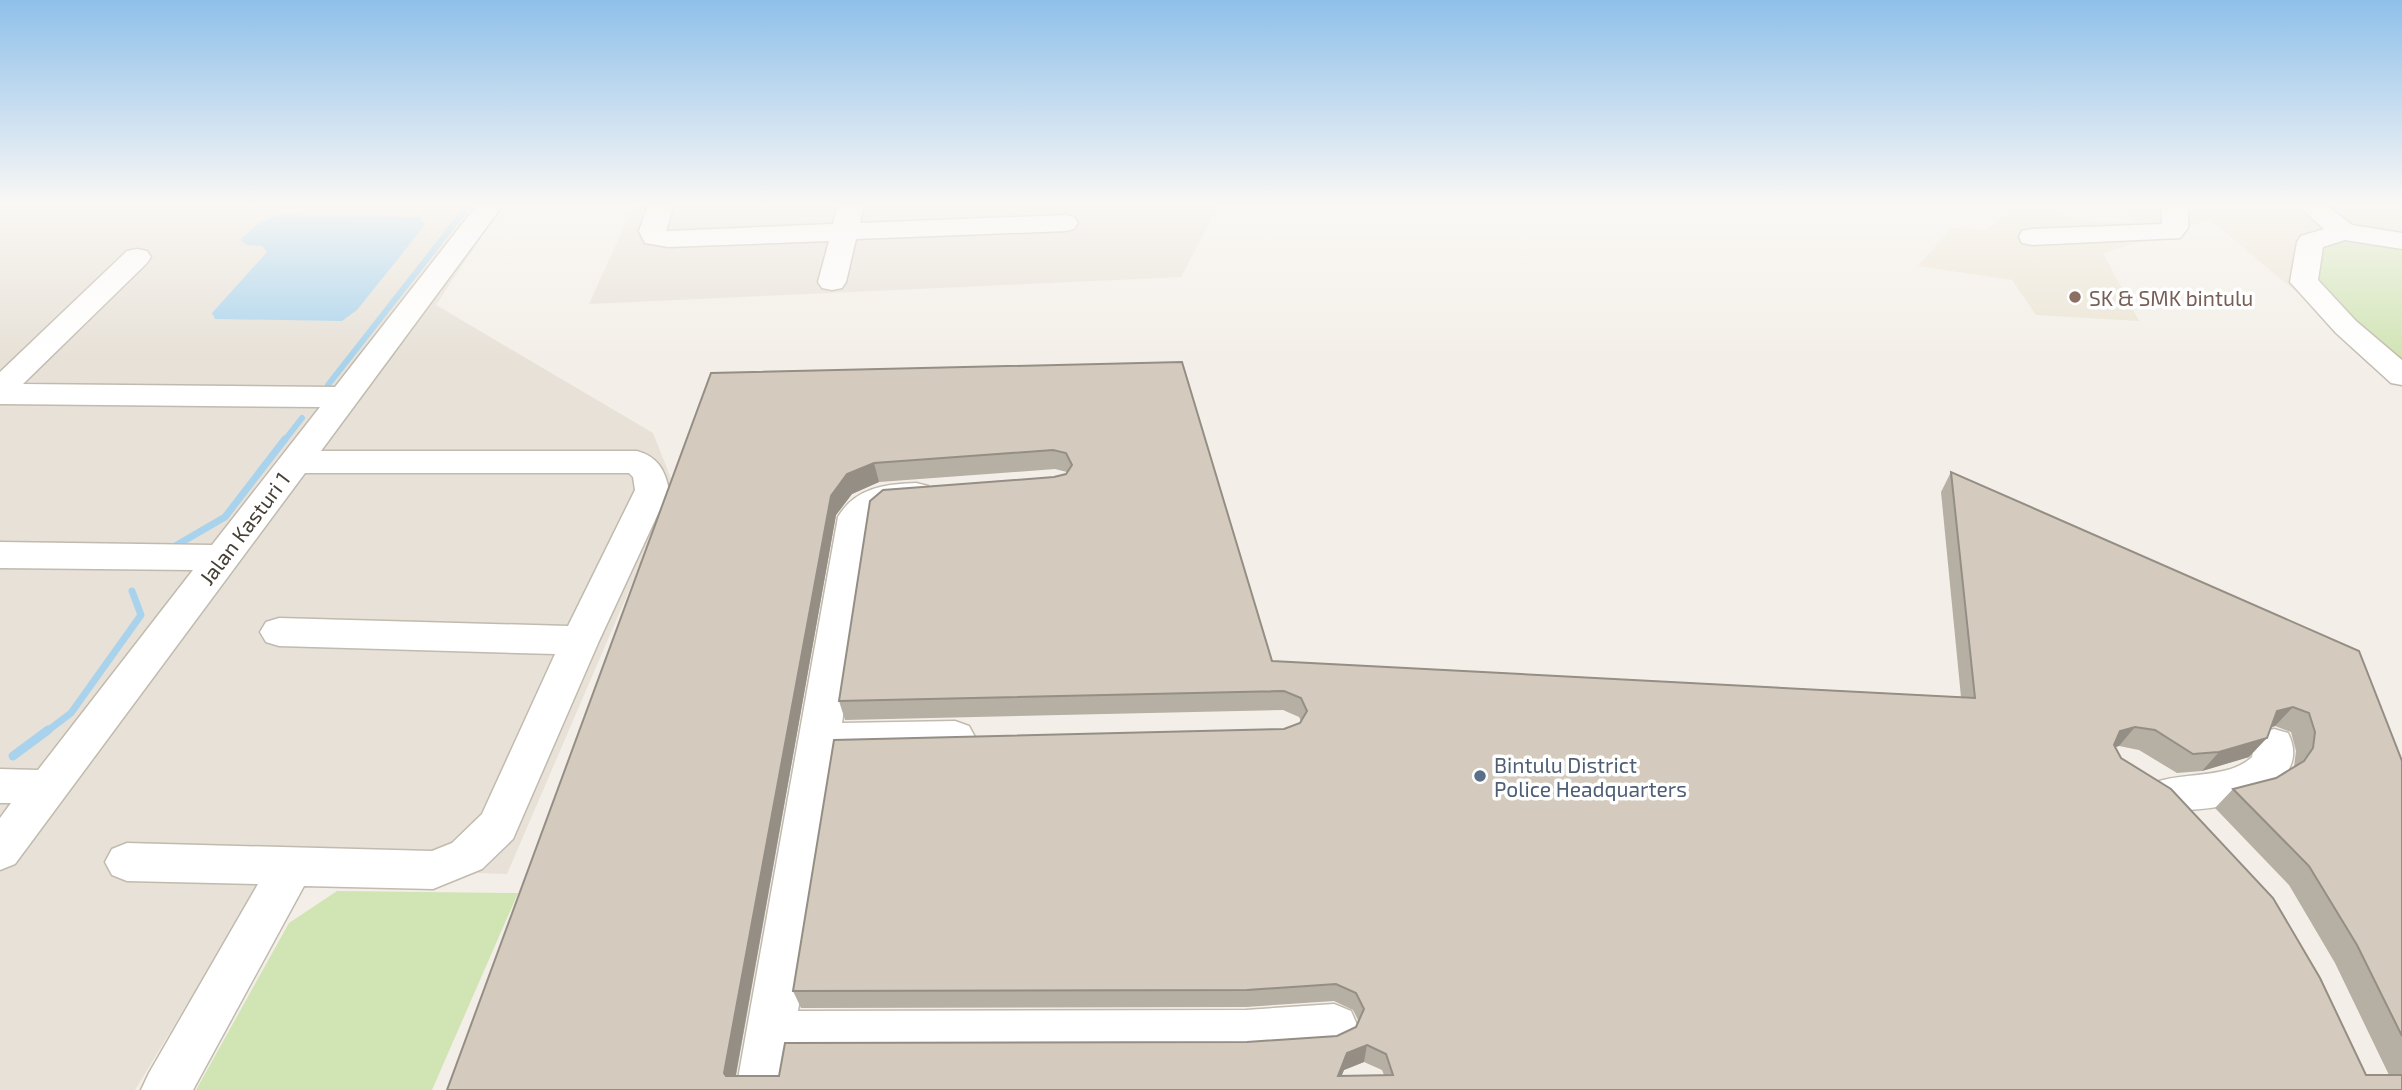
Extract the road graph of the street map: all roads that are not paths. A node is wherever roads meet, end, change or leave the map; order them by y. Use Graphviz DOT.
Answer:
graph roads {
  1 [pos="451,256"];
  2 [pos="839,256"];
  3 [pos="2306,256"];
  4 [pos="137,257"];
  5 [pos="832,282"];
  6 [pos="2402,376"];
  7 [pos="0,391"];
  8 [pos="342,397"];
  9 [pos="294,462"];
  10 [pos="947,491"];
  11 [pos="0,555"];
  12 [pos="221,558"];
  13 [pos="279,632"];
  14 [pos="580,640"];
  15 [pos="997,736"];
  16 [pos="820,740"];
  17 [pos="2274,745"];
  18 [pos="0,786"];
  19 [pos="49,787"];
  20 [pos="2208,832"];
  21 [pos="0,851"];
  22 [pos="127,862"];
  23 [pos="291,867"];
  24 [pos="1334,1027"];
  25 [pos="772,1034"];
  26 [pos="166,1090"];
  27 [pos="761,1090"];
  1 -- 8 [label="street, Jalan Kasturi 1"];
  2 -- 5 [label="street"];
  3 -- 6 [label="street"];
  4 -- 7 [label="street"];
  7 -- 8 [label="street"];
  8 -- 9 [label="street, Jalan Kasturi 1"];
  9 -- 12 [label="street, Jalan Kasturi 1"];
  9 -- 14 [label="street"];
  10 -- 16 [label="street"];
  11 -- 12 [label="street"];
  12 -- 19 [label="street, Jalan Kasturi 1"];
  13 -- 14 [label="street"];
  14 -- 23 [label="street"];
  15 -- 16 [label="street"];
  16 -- 25 [label="street"];
  17 -- 20 [label="street"];
  18 -- 19 [label="street"];
  19 -- 21 [label="street, Jalan Kasturi 1"];
  22 -- 23 [label="street"];
  23 -- 26 [label="street"];
  24 -- 25 [label="street"];
  25 -- 27 [label="street"];
}
